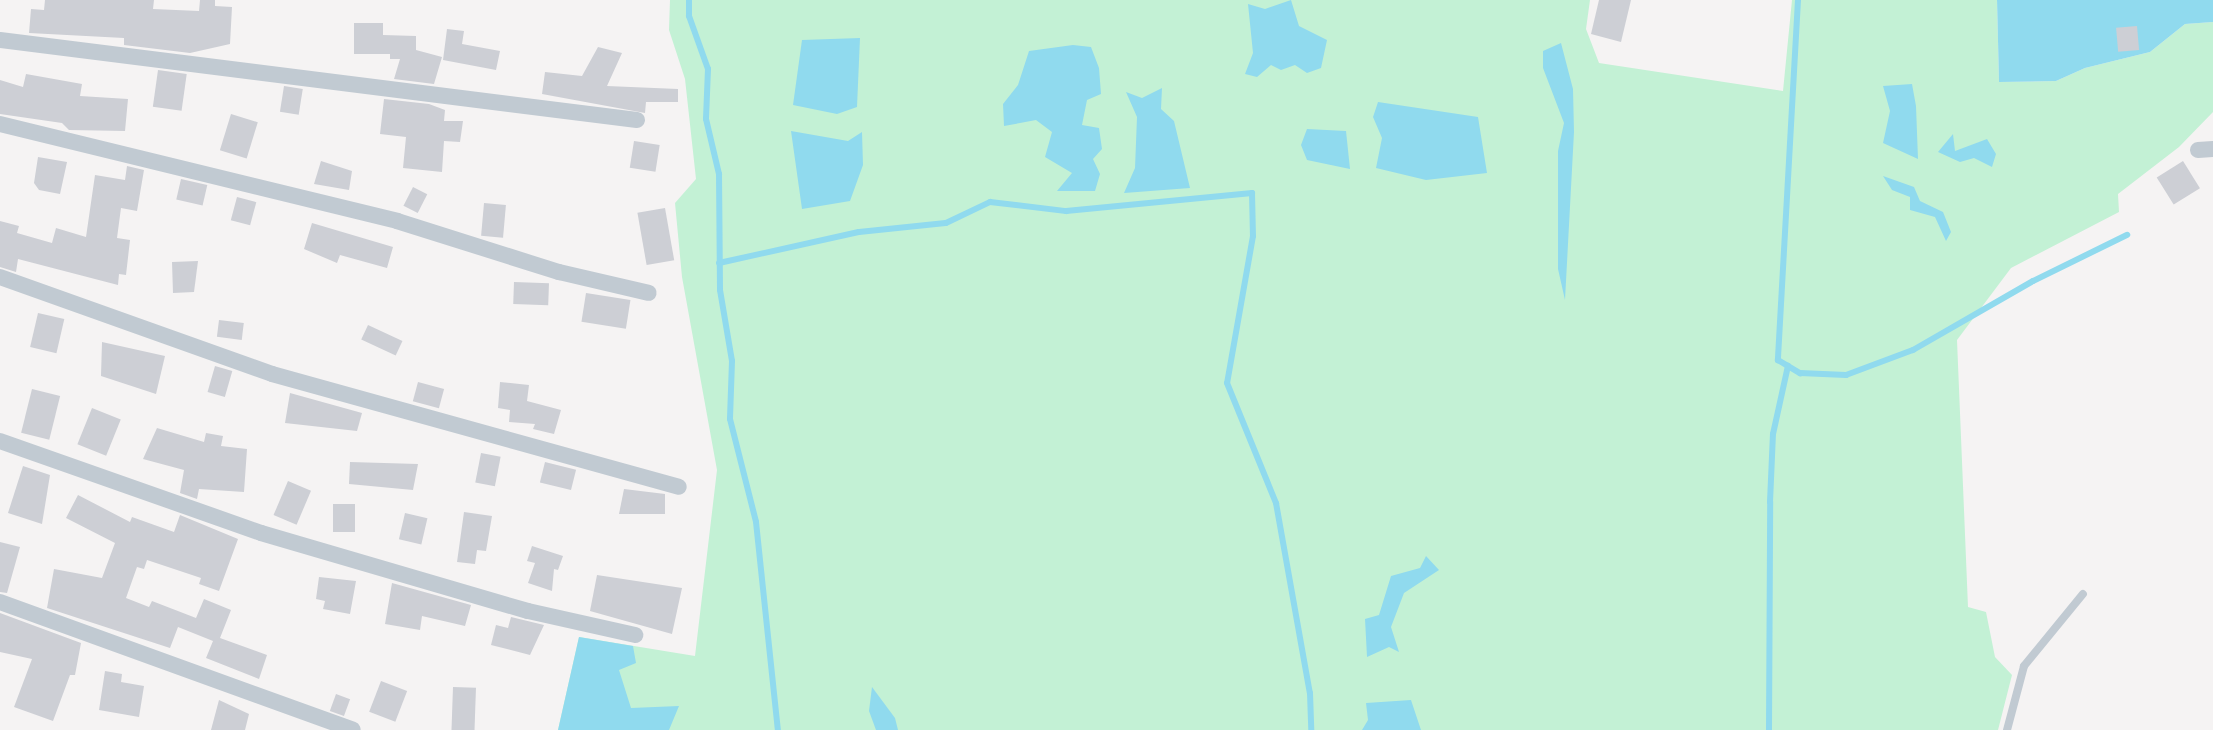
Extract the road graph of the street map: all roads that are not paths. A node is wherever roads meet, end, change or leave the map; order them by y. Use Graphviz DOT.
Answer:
graph roads {
  1 [pos="0,40"];
  2 [pos="637,120"];
  3 [pos="0,124"];
  4 [pos="0,277"];
  5 [pos="649,293"];
  6 [pos="0,441"];
  7 [pos="679,487"];
  8 [pos="2083,594"];
  9 [pos="0,602"];
  10 [pos="635,635"];
  11 [pos="354,730"];
  12 [pos="2007,730"];
  1 -- 2 [label="street"];
  3 -- 5 [label="street"];
  4 -- 7 [label="street"];
  6 -- 10 [label="street"];
  8 -- 12 [label="lane"];
  9 -- 11 [label="street"];
}
